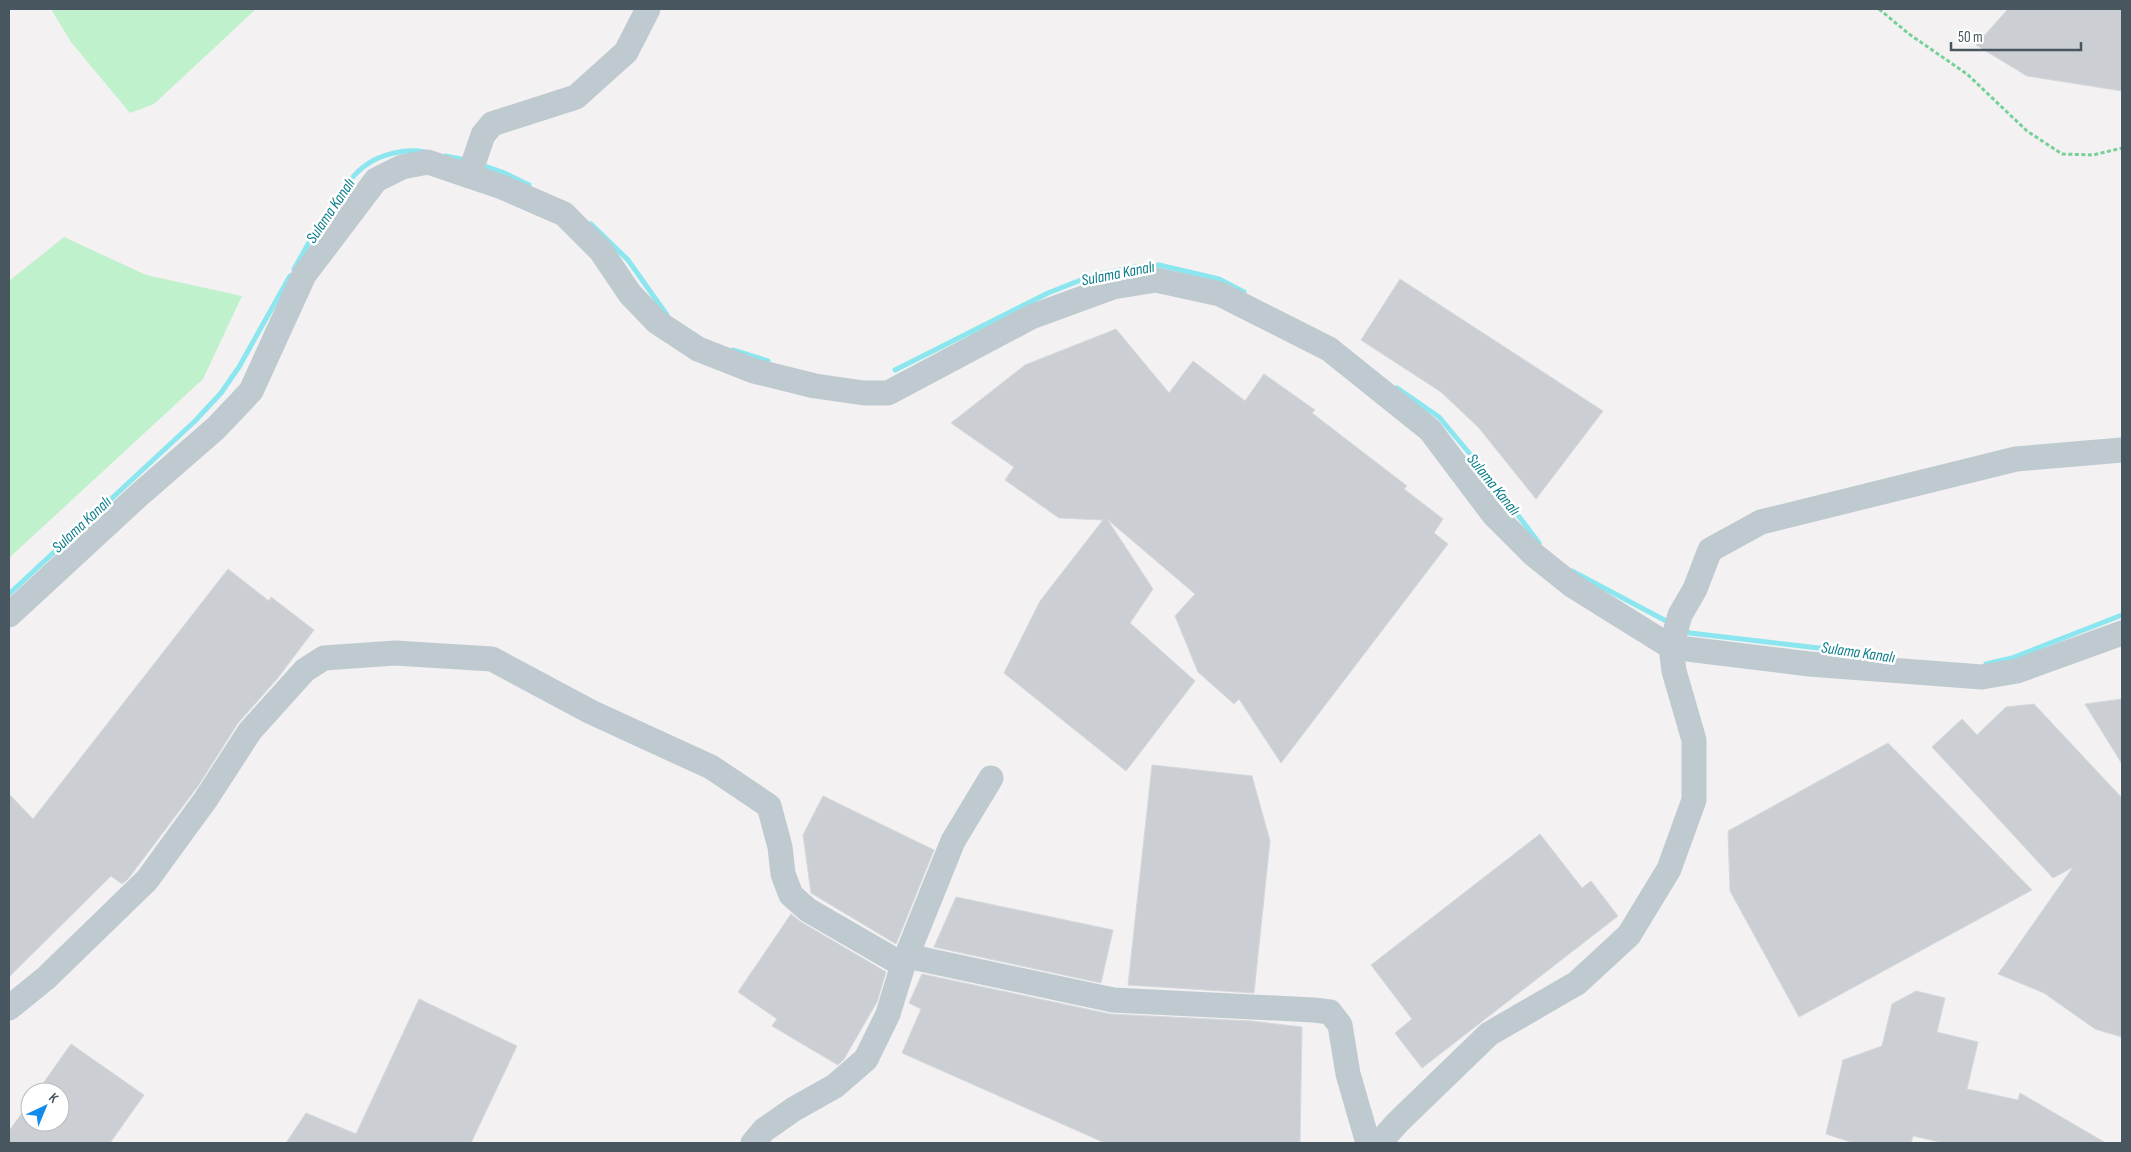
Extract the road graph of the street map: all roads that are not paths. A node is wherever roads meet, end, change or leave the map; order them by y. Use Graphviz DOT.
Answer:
graph roads {
  1 [pos="648,9"];
  2 [pos="469,176"];
  3 [pos="2122,450"];
  4 [pos="9,615"];
  5 [pos="2122,633"];
  6 [pos="1671,647"];
  7 [pos="991,778"];
  8 [pos="905,960"];
  9 [pos="9,1008"];
  10 [pos="753,1143"];
  11 [pos="1368,1143"];
  12 [pos="1380,1143"];
  1 -- 2 [label="street"];
  2 -- 4 [label="street"];
  2 -- 6 [label="street"];
  3 -- 6 [label="street"];
  5 -- 6 [label="street"];
  6 -- 12 [label="street"];
  7 -- 8 [label="street"];
  8 -- 9 [label="street"];
  8 -- 10 [label="street"];
  8 -- 11 [label="street"];
}
